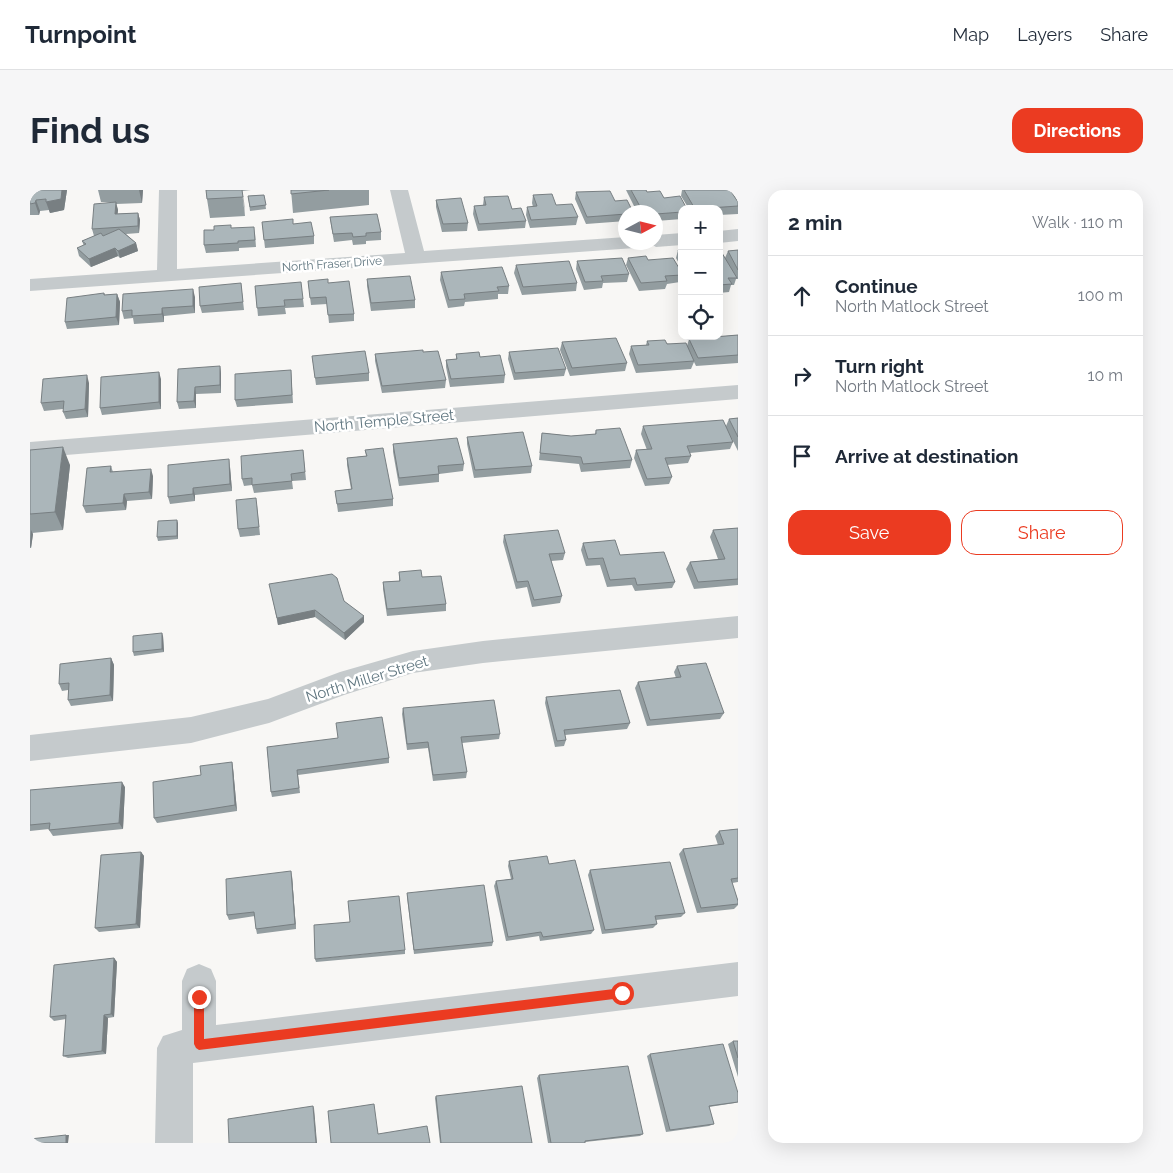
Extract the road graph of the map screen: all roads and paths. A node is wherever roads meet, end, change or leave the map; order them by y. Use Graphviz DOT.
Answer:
graph roads {
  1 [pos="168,190"];
  2 [pos="399,190"];
  3 [pos="738,235"];
  4 [pos="723,237"];
  5 [pos="678,239"];
  6 [pos="663,240"];
  7 [pos="618,243"];
  8 [pos="416,258"];
  9 [pos="167,276"];
  10 [pos="30,285"];
  11 [pos="738,392"];
  12 [pos="30,450"];
  13 [pos="738,627"];
  14 [pos="30,748"];
  15 [pos="738,979"];
  16 [pos="199,982"];
  17 [pos="199,1044"];
  18 [pos="174,1143"];
  1 -- 9 [label="street"];
  2 -- 8 [label="street"];
  3 -- 4 [label="street"];
  5 -- 6 [label="street"];
  7 -- 8 [label="street, North Fraser Drive"];
  8 -- 9 [label="street, North Fraser Drive"];
  9 -- 10 [label="street, North Fraser Drive"];
  11 -- 12 [label="street, North Temple Street"];
  13 -- 14 [label="street, North Miller Street"];
  15 -- 17 [label="street"];
  16 -- 17 [label="street"];
  17 -- 18 [label="street"];
}
